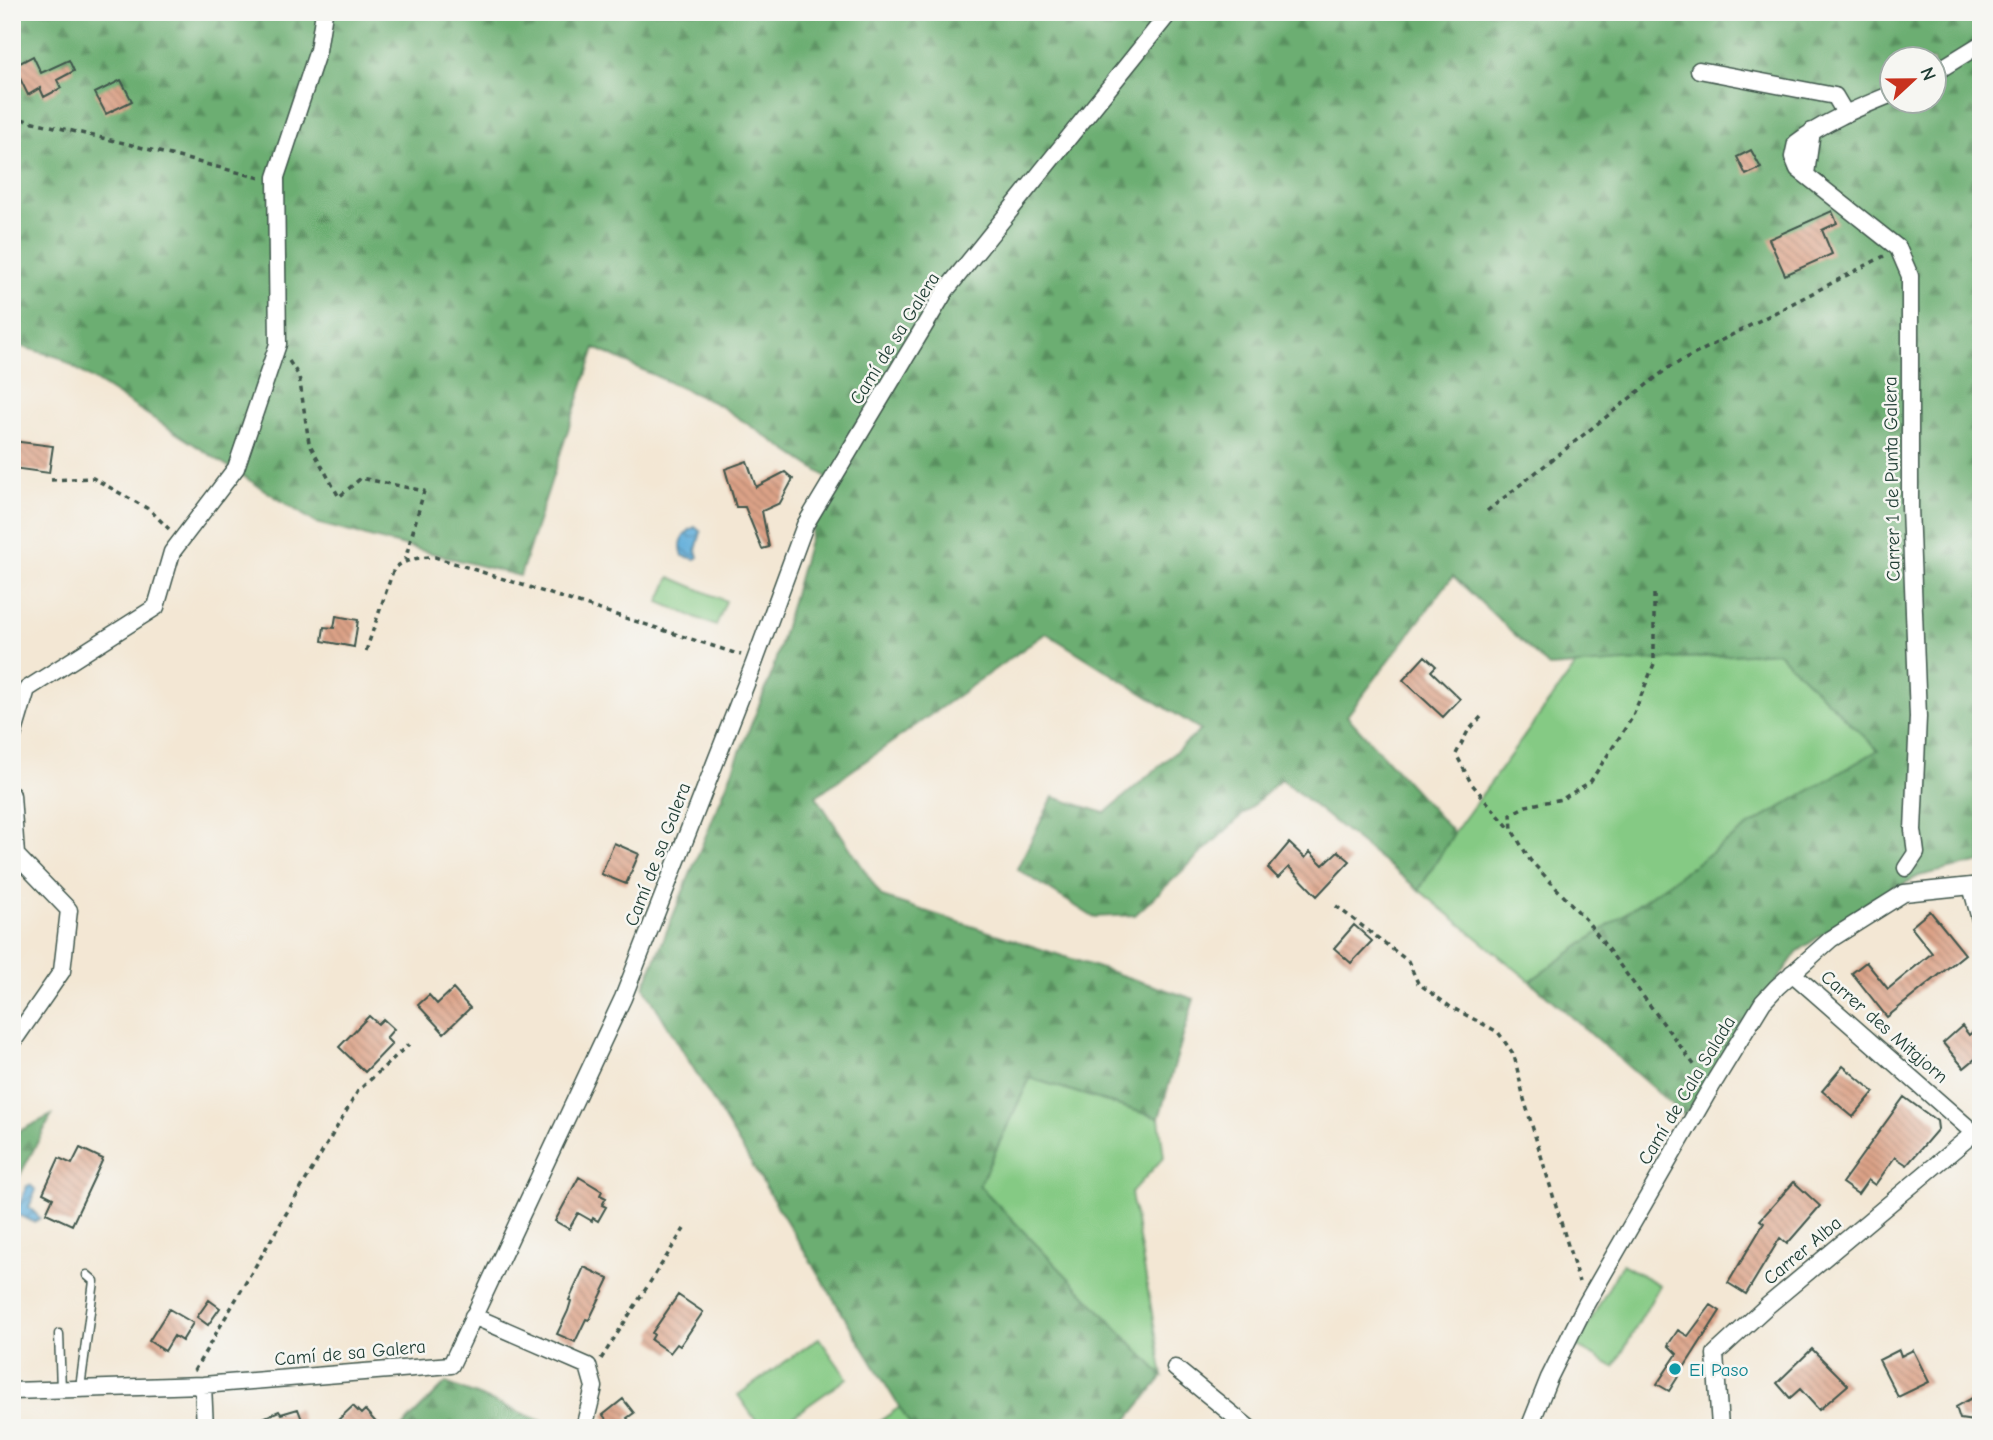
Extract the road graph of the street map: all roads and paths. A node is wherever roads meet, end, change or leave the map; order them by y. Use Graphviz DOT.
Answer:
graph roads {
  1 [pos="324,12"];
  2 [pos="1170,12"];
  3 [pos="1981,44"];
  4 [pos="1948,64"];
  5 [pos="1699,70"];
  6 [pos="1878,100"];
  7 [pos="1845,113"];
  8 [pos="12,117"];
  9 [pos="276,177"];
  10 [pos="1898,248"];
  11 [pos="278,344"];
  12 [pos="51,480"];
  13 [pos="1488,511"];
  14 [pos="181,540"];
  15 [pos="405,560"];
  16 [pos="1654,594"];
  17 [pos="366,651"];
  18 [pos="756,660"];
  19 [pos="1481,717"];
  20 [pos="12,739"];
  21 [pos="12,794"];
  22 [pos="1512,830"];
  23 [pos="1976,885"];
  24 [pos="1904,893"];
  25 [pos="1336,906"];
  26 [pos="1981,923"];
  27 [pos="1792,973"];
  28 [pos="12,1043"];
  29 [pos="409,1044"];
  30 [pos="1711,1087"];
  31 [pos="1977,1136"];
  32 [pos="684,1229"];
  33 [pos="87,1275"];
  34 [pos="1586,1304"];
  35 [pos="473,1316"];
  36 [pos="59,1334"];
  37 [pos="1175,1368"];
  38 [pos="591,1376"];
  39 [pos="186,1384"];
  40 [pos="203,1385"];
  41 [pos="80,1388"];
  42 [pos="61,1389"];
  43 [pos="12,1391"];
  44 [pos="1720,1427"];
  45 [pos="205,1428"];
  46 [pos="584,1428"];
  47 [pos="1250,1428"];
  48 [pos="1529,1428"];
  1 -- 9 [label="street"];
  2 -- 18 [label="street, Camí de sa Galera"];
  3 -- 4 [label="street"];
  5 -- 7 [label="street"];
  6 -- 7 [label="street"];
  7 -- 10 [label="street"];
  8 -- 9 [label="path"];
  9 -- 11 [label="street"];
  10 -- 13 [label="path"];
  10 -- 24 [label="street, Carrer 1 de Punta Galera"];
  11 -- 14 [label="street"];
  11 -- 15 [label="path"];
  12 -- 14 [label="path"];
  14 -- 20 [label="street"];
  15 -- 17 [label="path"];
  15 -- 18 [label="path"];
  16 -- 22 [label="path"];
  18 -- 35 [label="street, Camí de sa Galera"];
  19 -- 22 [label="path"];
  21 -- 28 [label="street"];
  22 -- 30 [label="path"];
  23 -- 24 [label="street, Camí de Cala Salada"];
  23 -- 26 [label="street"];
  24 -- 27 [label="street, Camí de Cala Salada"];
  25 -- 34 [label="path"];
  27 -- 30 [label="street, Camí de Cala Salada"];
  27 -- 31 [label="street, Carrer des Mitgjorn"];
  29 -- 39 [label="path"];
  30 -- 34 [label="street, Camí de Cala Salada"];
  31 -- 44 [label="street, Carrer Alba"];
  32 -- 38 [label="path"];
  33 -- 41 [label="lane"];
  34 -- 48 [label="street, Camí de Cala Salada"];
  35 -- 38 [label="street"];
  35 -- 40 [label="street, Camí de sa Galera"];
  36 -- 42 [label="lane"];
  37 -- 47 [label="street"];
  38 -- 46 [label="street"];
  39 -- 40 [label="street, Camí de sa Galera"];
  39 -- 41 [label="street, Camí de sa Galera"];
  40 -- 45 [label="street"];
  41 -- 42 [label="street, Camí de sa Galera"];
  42 -- 43 [label="street, Camí de sa Galera"];
}
